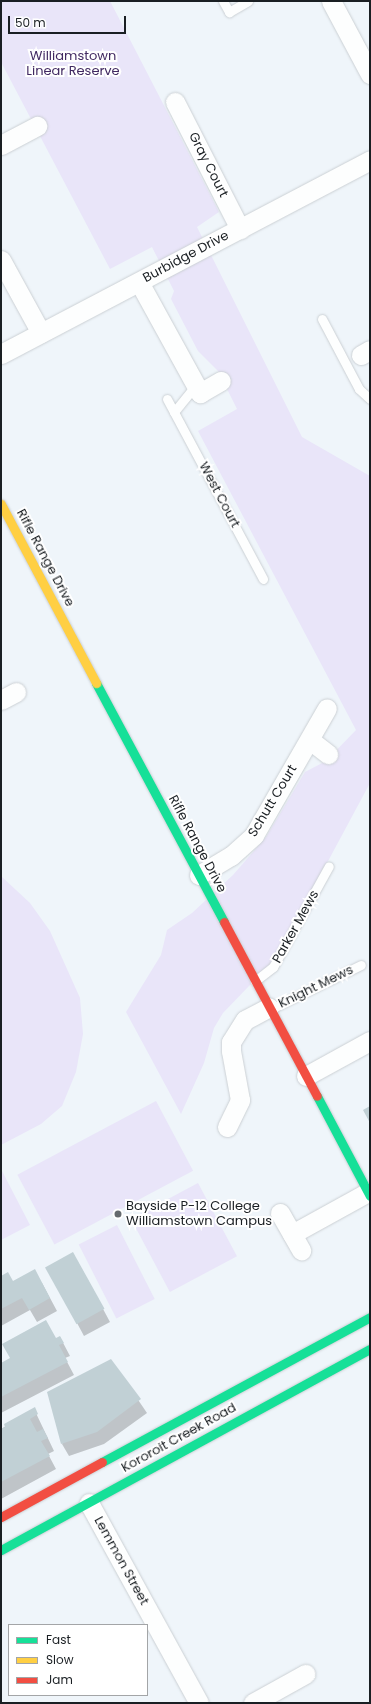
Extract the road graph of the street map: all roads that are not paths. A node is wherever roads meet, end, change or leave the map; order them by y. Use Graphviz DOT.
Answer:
graph roads {
  1 [pos="223,1"];
  2 [pos="248,1"];
  3 [pos="331,1"];
  4 [pos="370,74"];
  5 [pos="175,102"];
  6 [pos="37,126"];
  7 [pos="1,145"];
  8 [pos="370,160"];
  9 [pos="240,229"];
  10 [pos="1,260"];
  11 [pos="139,282"];
  12 [pos="322,319"];
  13 [pos="41,333"];
  14 [pos="1,354"];
  15 [pos="359,356"];
  16 [pos="221,381"];
  17 [pos="196,386"];
  18 [pos="167,399"];
  19 [pos="370,399"];
  20 [pos="174,412"];
  21 [pos="1,504"];
  22 [pos="263,579"];
  23 [pos="328,708"];
  24 [pos="310,740"];
  25 [pos="328,754"];
  26 [pos="329,866"];
  27 [pos="199,874"];
  28 [pos="361,965"];
  29 [pos="255,981"];
  30 [pos="270,1008"];
  31 [pos="370,1041"];
  32 [pos="306,1076"];
  33 [pos="228,1127"];
  34 [pos="369,1194"];
  35 [pos="280,1213"];
  36 [pos="370,1317"];
  37 [pos="370,1350"];
  38 [pos="89,1503"];
  39 [pos="1,1517"];
  40 [pos="1,1550"];
  41 [pos="305,1674"];
  42 [pos="199,1703"];
  43 [pos="253,1703"];
  1 -- 2 [label="lane"];
  3 -- 4 [label="street"];
  5 -- 9 [label="street, Gray Court"];
  6 -- 7 [label="street"];
  8 -- 9 [label="street, Burbidge Drive"];
  9 -- 11 [label="street, Burbidge Drive"];
  10 -- 13 [label="street"];
  11 -- 13 [label="street, Burbidge Drive"];
  11 -- 17 [label="street"];
  12 -- 15 [label="lane"];
  13 -- 14 [label="street, Burbidge Drive"];
  15 -- 19 [label="lane"];
  16 -- 17 [label="street"];
  17 -- 20 [label="lane"];
  18 -- 20 [label="lane, West Court"];
  20 -- 22 [label="lane, West Court"];
  21 -- 27 [label="main road, Rifle Range Drive"];
  23 -- 24 [label="street, Schutt Court"];
  24 -- 25 [label="street"];
  24 -- 27 [label="street, Schutt Court"];
  26 -- 29 [label="lane, Parker Mews"];
  27 -- 29 [label="main road, Rifle Range Drive"];
  28 -- 30 [label="lane, Knight Mews"];
  29 -- 30 [label="main road, Rifle Range Drive"];
  30 -- 32 [label="main road, Rifle Range Drive"];
  30 -- 33 [label="street"];
  31 -- 32 [label="street"];
  32 -- 34 [label="main road, Rifle Range Drive"];
  34 -- 35 [label="street"];
  36 -- 39 [label="main road, Kororoit Creek Road"];
  37 -- 38 [label="main road, Kororoit Creek Road"];
  38 -- 40 [label="main road, Kororoit Creek Road"];
  38 -- 42 [label="street, Lemmon Street"];
  41 -- 43 [label="street"];
}
